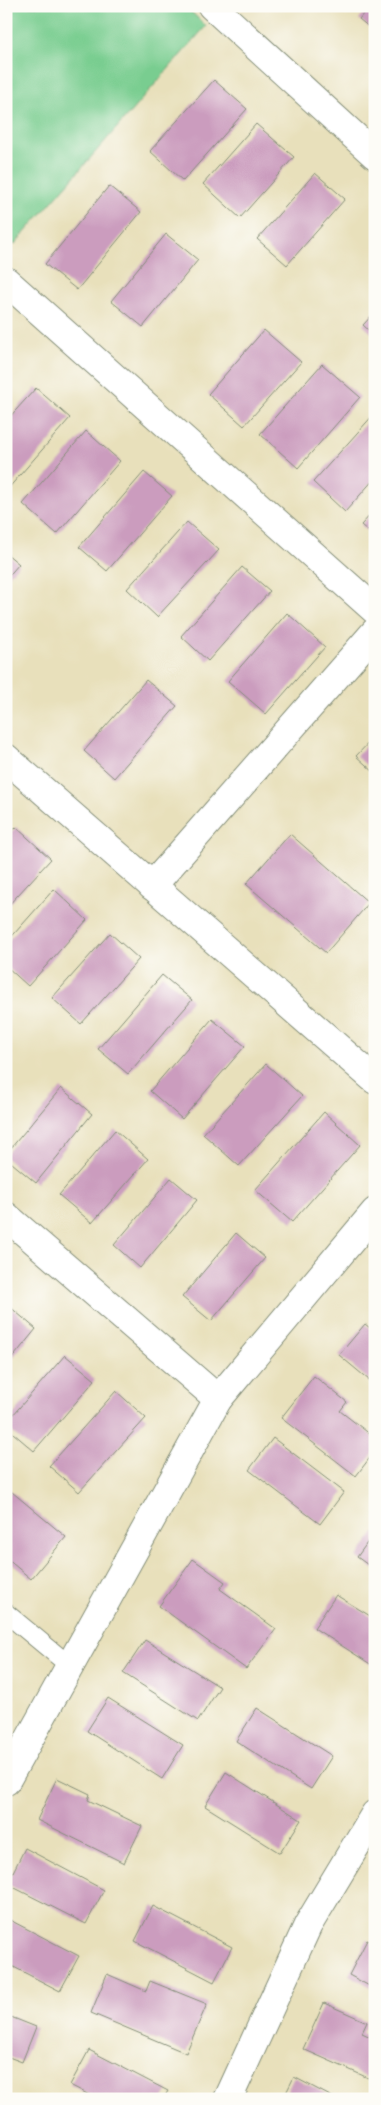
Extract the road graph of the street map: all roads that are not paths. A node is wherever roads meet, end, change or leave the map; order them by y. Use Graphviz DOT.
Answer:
graph roads {
  1 [pos="212,6"];
  2 [pos="375,155"];
  3 [pos="6,281"];
  4 [pos="375,610"];
  5 [pos="375,632"];
  6 [pos="6,758"];
  7 [pos="152,886"];
  8 [pos="375,1080"];
  9 [pos="375,1212"];
  10 [pos="6,1216"];
  11 [pos="218,1399"];
  12 [pos="6,1613"];
  13 [pos="70,1666"];
  14 [pos="6,1781"];
  15 [pos="375,1814"];
  16 [pos="228,2099"];
  1 -- 2 [label="street"];
  3 -- 4 [label="street"];
  5 -- 7 [label="street"];
  6 -- 7 [label="street"];
  7 -- 8 [label="street"];
  9 -- 11 [label="street"];
  10 -- 11 [label="street"];
  11 -- 13 [label="street"];
  12 -- 13 [label="lane"];
  13 -- 14 [label="street"];
  15 -- 16 [label="street"];
}
